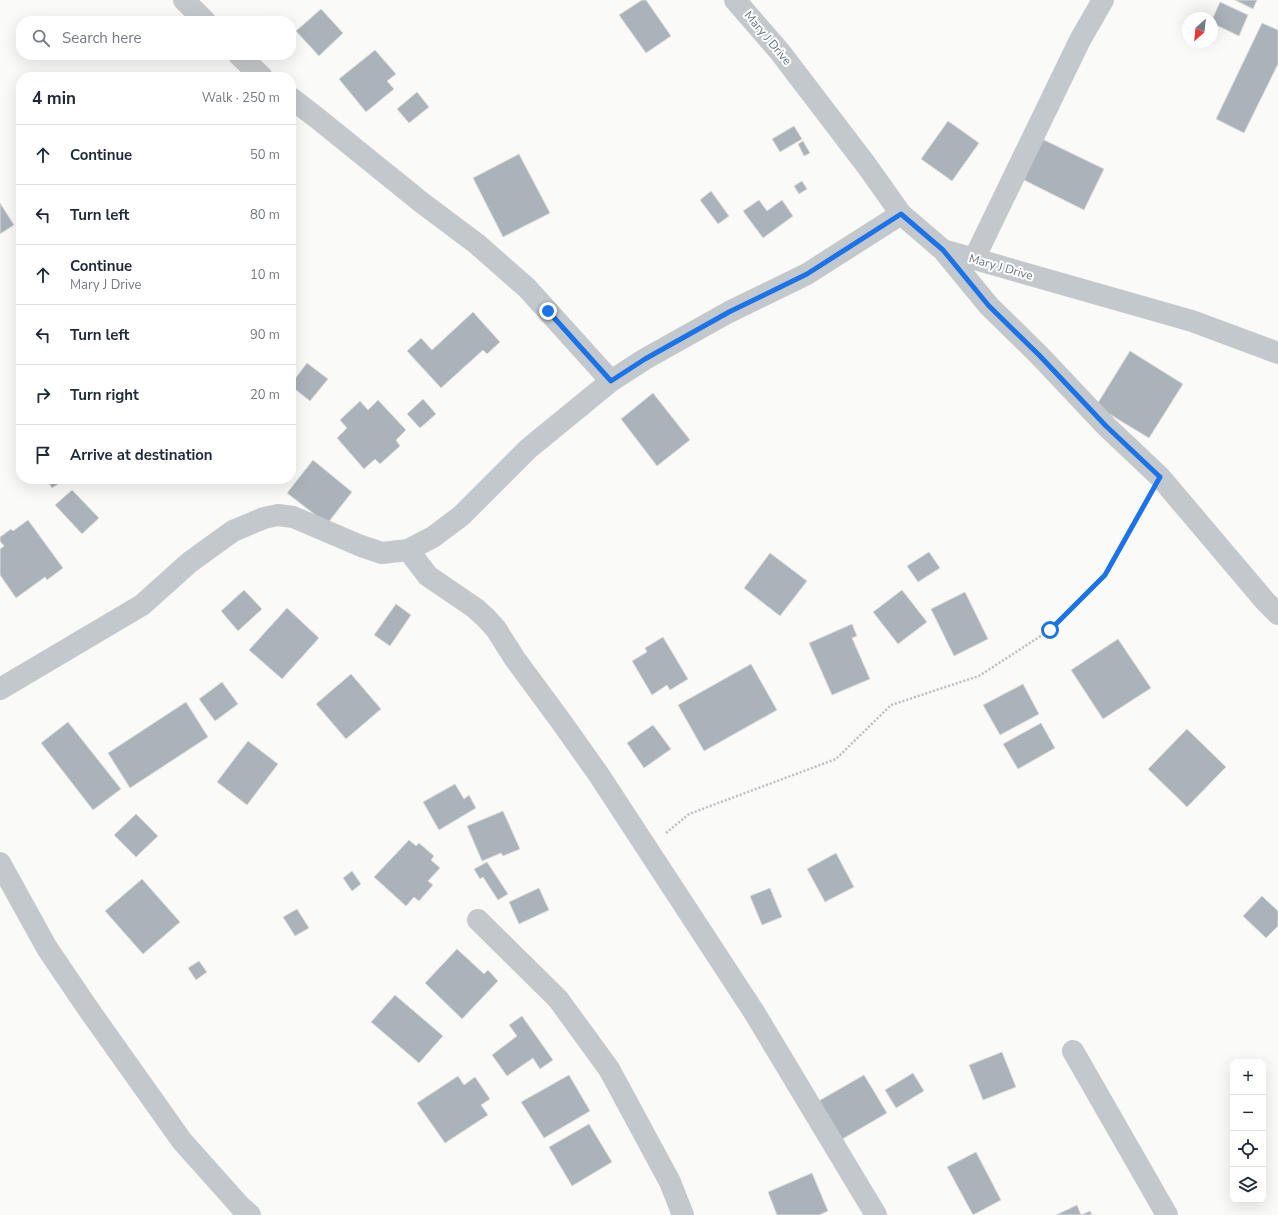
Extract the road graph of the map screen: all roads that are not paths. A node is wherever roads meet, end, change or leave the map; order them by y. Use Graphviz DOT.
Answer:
graph roads {
  1 [pos="184,0"];
  2 [pos="735,0"];
  3 [pos="1103,0"];
  4 [pos="200,16"];
  5 [pos="244,60"];
  6 [pos="257,72"];
  7 [pos="296,102"];
  8 [pos="901,214"];
  9 [pos="943,250"];
  10 [pos="974,259"];
  11 [pos="1278,353"];
  12 [pos="611,381"];
  13 [pos="408,550"];
  14 [pos="1278,614"];
  15 [pos="0,689"];
  16 [pos="0,863"];
  17 [pos="478,920"];
  18 [pos="1073,1051"];
  19 [pos="250,1215"];
  20 [pos="683,1215"];
  21 [pos="876,1215"];
  22 [pos="1167,1215"];
  1 -- 4 [label="street"];
  2 -- 8 [label="street, Mary J Drive"];
  3 -- 10 [label="street"];
  5 -- 6 [label="street"];
  7 -- 12 [label="street"];
  8 -- 9 [label="street, Mary J Drive"];
  8 -- 12 [label="street"];
  9 -- 10 [label="street, Mary J Drive"];
  9 -- 14 [label="street"];
  10 -- 11 [label="street, Mary J Drive"];
  12 -- 13 [label="street"];
  13 -- 15 [label="street"];
  13 -- 21 [label="street"];
  16 -- 19 [label="street"];
  17 -- 20 [label="street"];
  18 -- 22 [label="street"];
}
